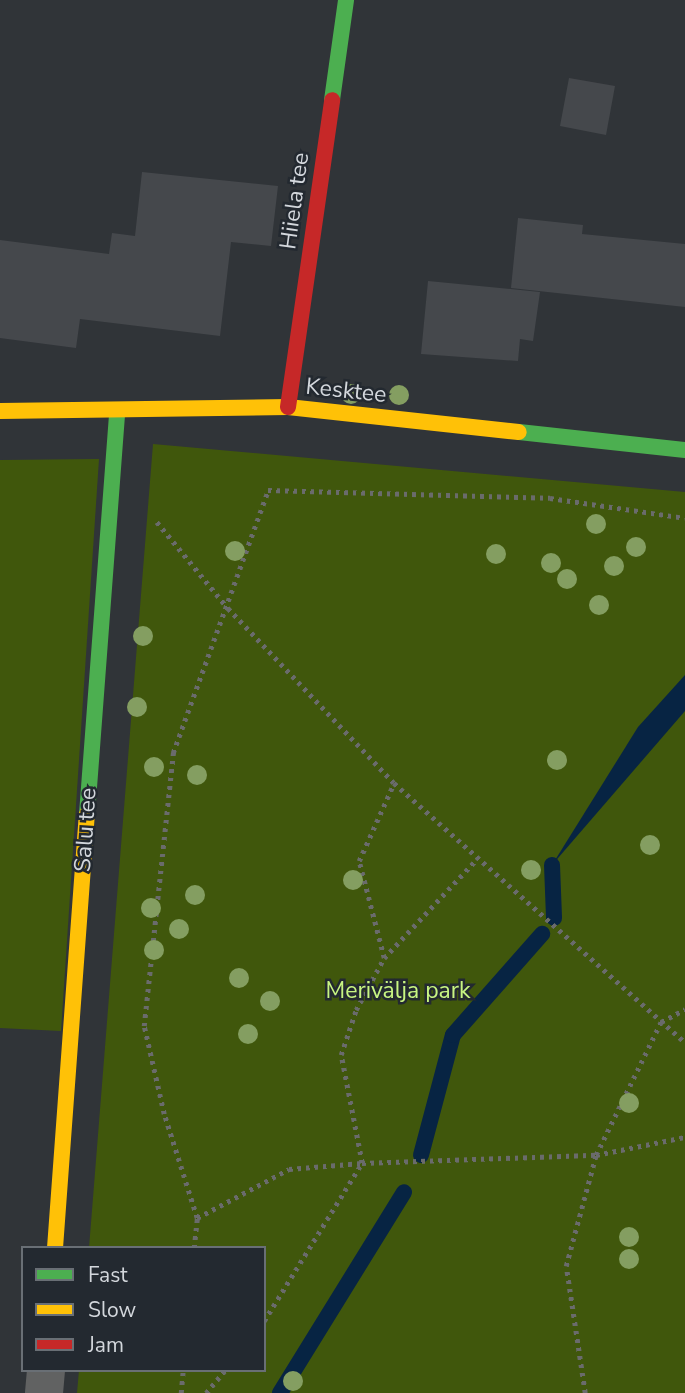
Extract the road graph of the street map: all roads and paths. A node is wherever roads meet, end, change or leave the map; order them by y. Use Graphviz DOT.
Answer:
graph roads {
  1 [pos="346,0"];
  2 [pos="288,407"];
  3 [pos="0,411"];
  4 [pos="117,412"];
  5 [pos="685,450"];
  6 [pos="114,468"];
  7 [pos="685,518"];
  8 [pos="228,608"];
  9 [pos="394,783"];
  10 [pos="477,859"];
  11 [pos="384,958"];
  12 [pos="685,1009"];
  13 [pos="661,1022"];
  14 [pos="685,1042"];
  15 [pos="685,1137"];
  16 [pos="596,1156"];
  17 [pos="362,1163"];
  18 [pos="197,1217"];
  19 [pos="55,1246"];
  20 [pos="194,1246"];
  21 [pos="266,1318"];
  22 [pos="46,1372"];
  23 [pos="183,1372"];
  24 [pos="223,1372"];
  25 [pos="44,1393"];
  26 [pos="181,1393"];
  27 [pos="206,1393"];
  28 [pos="585,1393"];
  1 -- 2 [label="street, Hiiela tee"];
  2 -- 4 [label="street, Kesktee"];
  2 -- 5 [label="street, Kesktee"];
  3 -- 4 [label="street, Kesktee"];
  4 -- 6 [label="street, Salu tee"];
  6 -- 8 [label="path"];
  6 -- 19 [label="street, Salu tee"];
  7 -- 8 [label="path"];
  8 -- 9 [label="path"];
  8 -- 18 [label="path"];
  9 -- 10 [label="path"];
  9 -- 11 [label="path"];
  10 -- 11 [label="path"];
  10 -- 13 [label="path"];
  11 -- 17 [label="path"];
  12 -- 13 [label="path"];
  13 -- 14 [label="path"];
  13 -- 16 [label="path"];
  15 -- 16 [label="path"];
  16 -- 17 [label="path"];
  16 -- 28 [label="path"];
  17 -- 18 [label="path"];
  17 -- 21 [label="path"];
  18 -- 20 [label="path"];
  22 -- 25 [label="street"];
  23 -- 26 [label="path"];
  24 -- 27 [label="path"];
}
